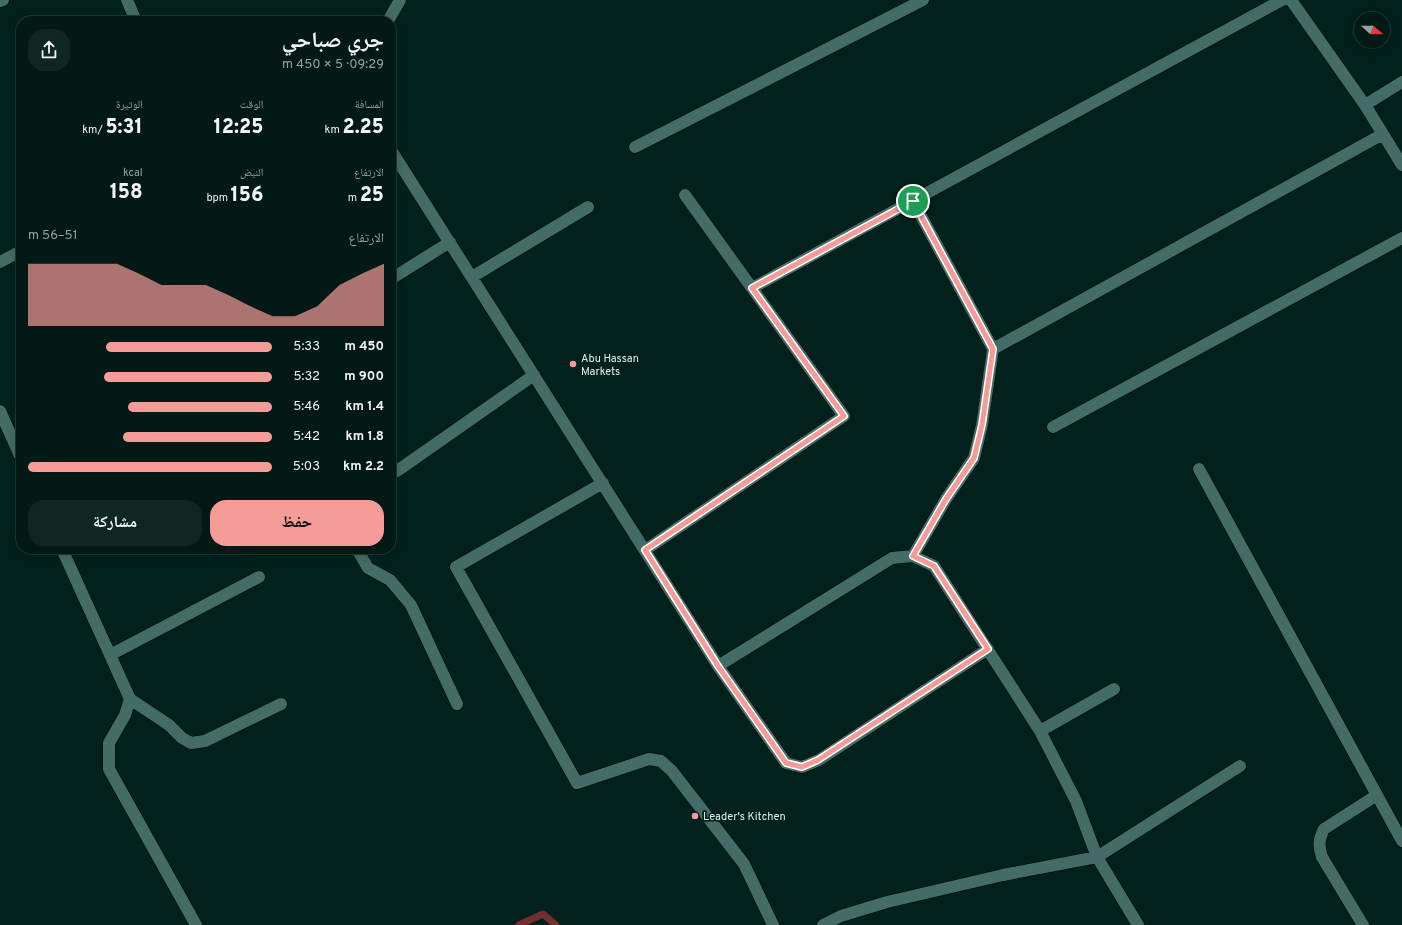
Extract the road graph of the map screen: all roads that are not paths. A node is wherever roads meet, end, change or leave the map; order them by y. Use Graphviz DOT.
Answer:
graph roads {
  1 [pos="3,0"];
  2 [pos="127,0"];
  3 [pos="400,0"];
  4 [pos="923,0"];
  5 [pos="1282,0"];
  6 [pos="1291,0"];
  7 [pos="0,1"];
  8 [pos="134,16"];
  9 [pos="391,16"];
  10 [pos="1402,82"];
  11 [pos="1366,105"];
  12 [pos="1383,134"];
  13 [pos="635,147"];
  14 [pos="396,158"];
  15 [pos="1402,164"];
  16 [pos="686,195"];
  17 [pos="913,201"];
  18 [pos="588,207"];
  19 [pos="1402,238"];
  20 [pos="450,242"];
  21 [pos="16,254"];
  22 [pos="0,262"];
  23 [pos="396,276"];
  24 [pos="472,277"];
  25 [pos="752,288"];
  26 [pos="993,349"];
  27 [pos="534,375"];
  28 [pos="0,411"];
  29 [pos="1053,427"];
  30 [pos="16,436"];
  31 [pos="1199,469"];
  32 [pos="397,471"];
  33 [pos="603,483"];
  34 [pos="645,550"];
  35 [pos="64,554"];
  36 [pos="360,554"];
  37 [pos="913,556"];
  38 [pos="259,577"];
  39 [pos="988,649"];
  40 [pos="110,655"];
  41 [pos="718,666"];
  42 [pos="1114,689"];
  43 [pos="130,699"];
  44 [pos="281,704"];
  45 [pos="457,704"];
  46 [pos="1040,731"];
  47 [pos="1240,766"];
  48 [pos="1377,795"];
  49 [pos="1402,841"];
  50 [pos="1096,857"];
  51 [pos="196,925"];
  52 [pos="773,925"];
  53 [pos="822,925"];
  54 [pos="1138,925"];
  55 [pos="1363,925"];
  1 -- 7 [label="street"];
  2 -- 8 [label="street"];
  3 -- 9 [label="street"];
  4 -- 13 [label="street"];
  5 -- 17 [label="street"];
  6 -- 11 [label="street"];
  10 -- 11 [label="street"];
  11 -- 12 [label="street"];
  12 -- 15 [label="street"];
  12 -- 26 [label="street"];
  14 -- 20 [label="street"];
  16 -- 25 [label="street"];
  17 -- 25 [label="street"];
  17 -- 26 [label="street"];
  18 -- 24 [label="street"];
  19 -- 29 [label="street"];
  20 -- 23 [label="street"];
  20 -- 24 [label="street"];
  21 -- 22 [label="street"];
  24 -- 27 [label="street"];
  25 -- 34 [label="street"];
  26 -- 37 [label="street"];
  27 -- 32 [label="street"];
  27 -- 33 [label="street"];
  28 -- 30 [label="street"];
  31 -- 48 [label="street"];
  33 -- 34 [label="street"];
  33 -- 52 [label="street"];
  34 -- 41 [label="street"];
  35 -- 40 [label="street"];
  36 -- 45 [label="street"];
  37 -- 39 [label="street"];
  37 -- 41 [label="street"];
  38 -- 40 [label="street"];
  39 -- 41 [label="street"];
  39 -- 46 [label="street"];
  40 -- 43 [label="street"];
  42 -- 46 [label="street"];
  43 -- 44 [label="street"];
  43 -- 51 [label="street"];
  46 -- 50 [label="street"];
  47 -- 50 [label="street"];
  48 -- 49 [label="street"];
  48 -- 55 [label="street"];
  50 -- 53 [label="street"];
  50 -- 54 [label="street"];
}
